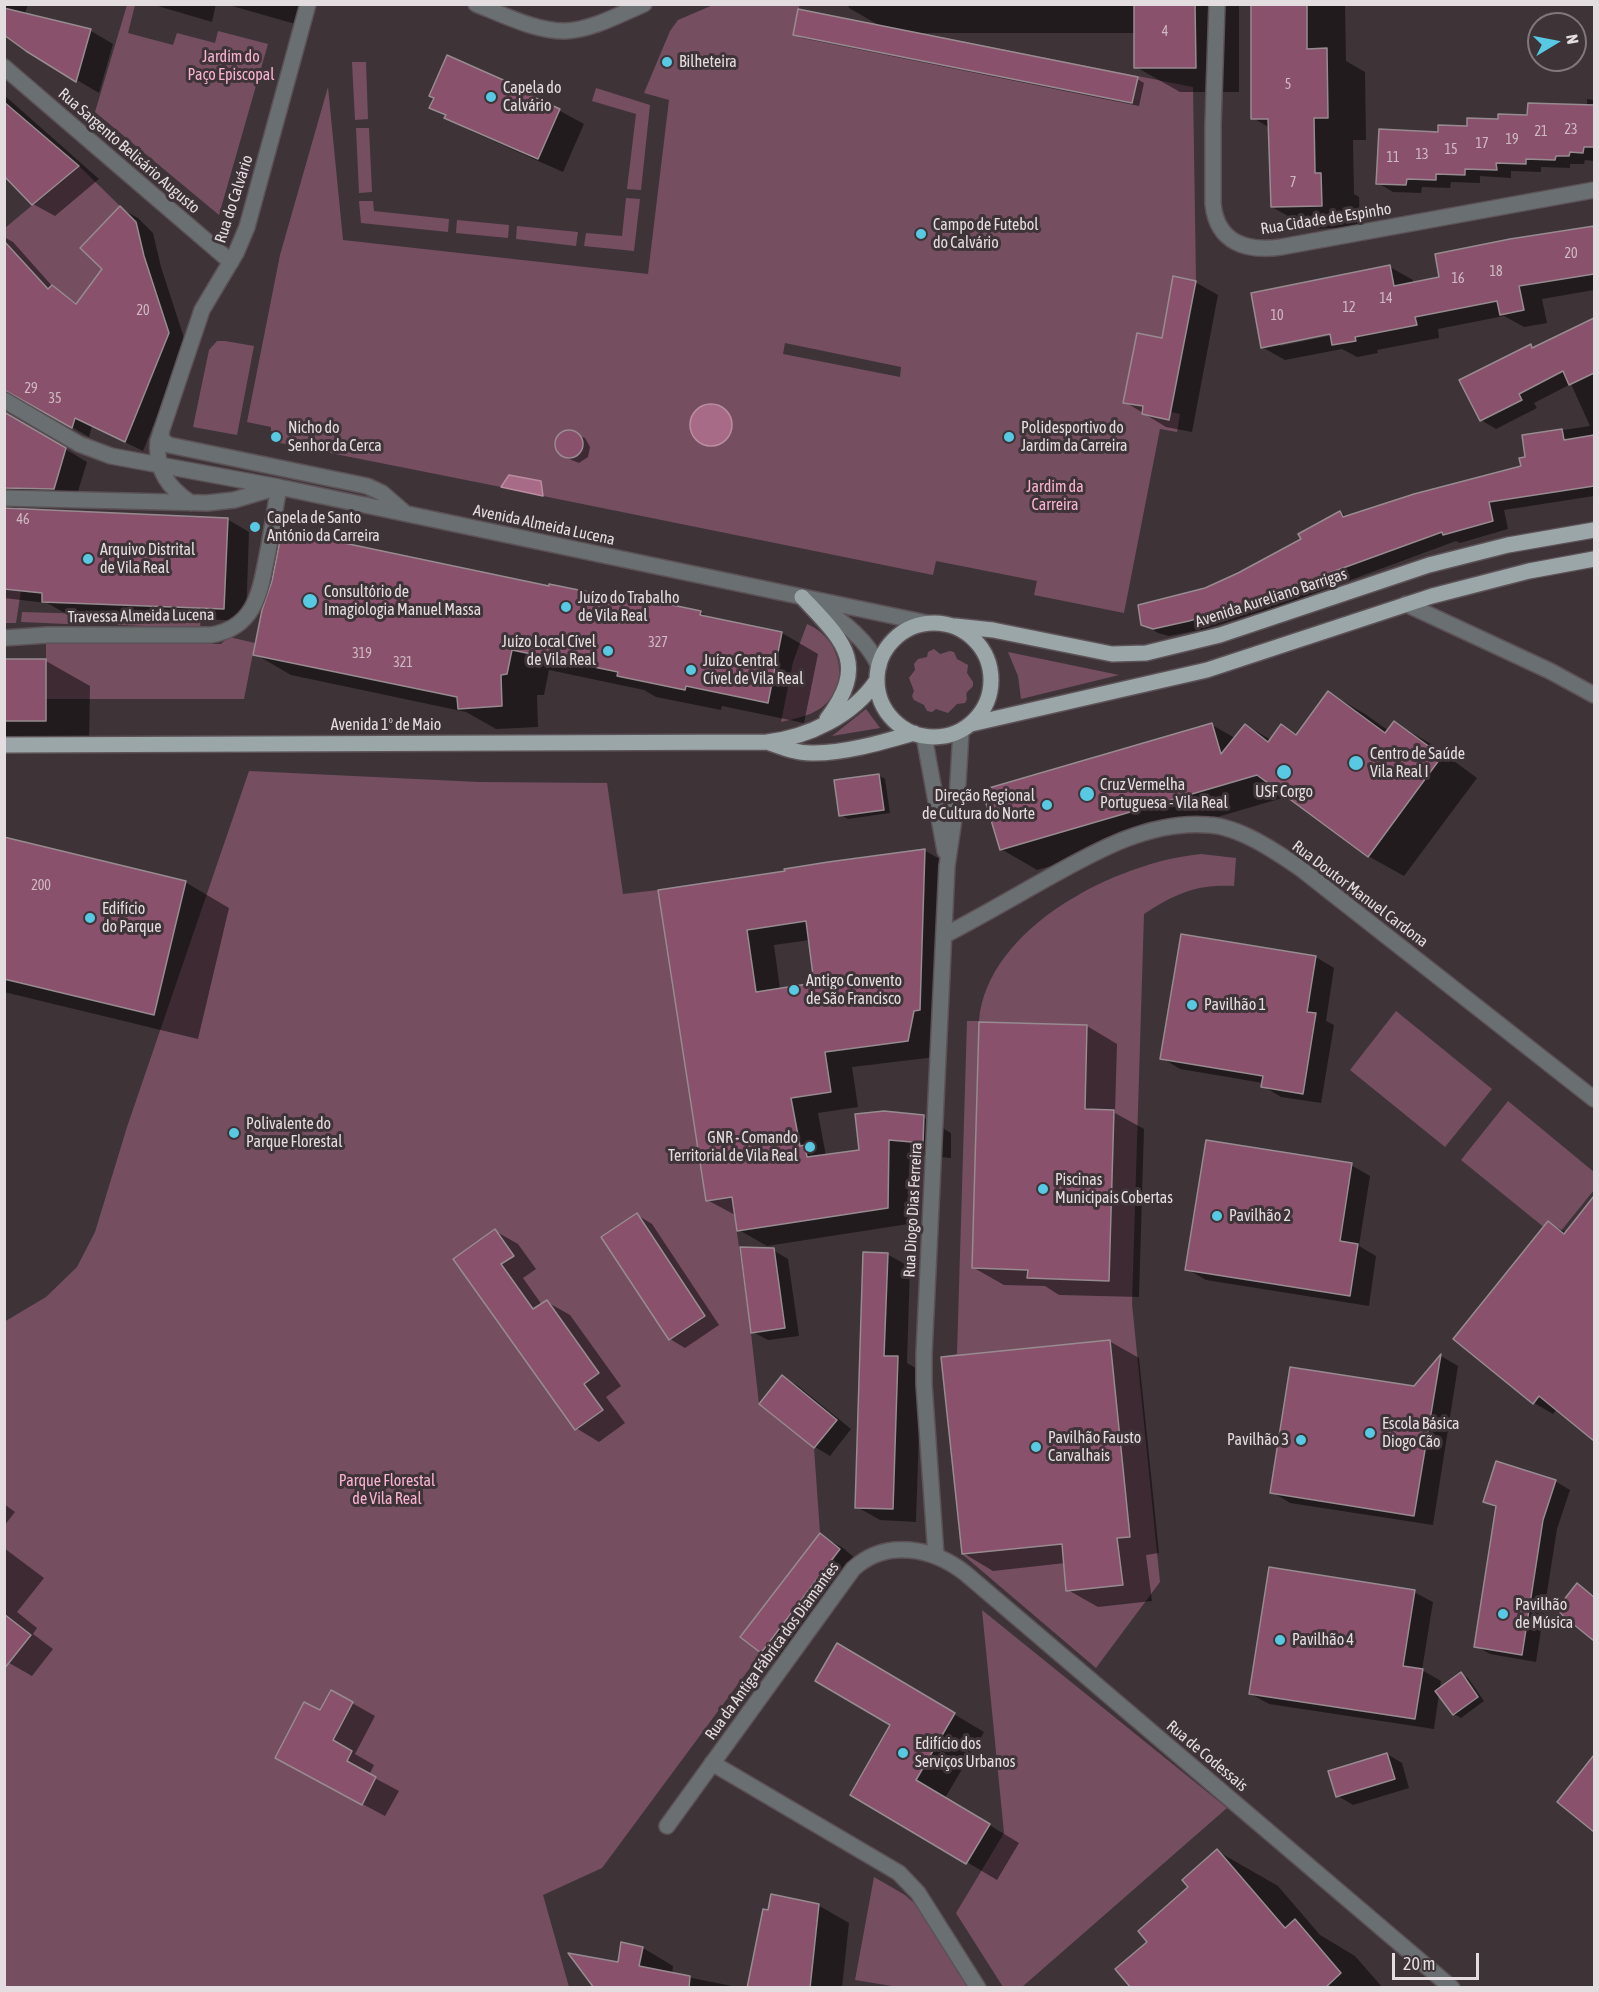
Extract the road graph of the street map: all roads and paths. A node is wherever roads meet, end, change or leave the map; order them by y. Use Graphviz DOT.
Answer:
graph roads {
  1 [pos="308,4"];
  2 [pos="476,4"];
  3 [pos="645,4"];
  4 [pos="1217,4"];
  5 [pos="4,67"];
  6 [pos="1594,190"];
  7 [pos="231,262"];
  8 [pos="4,400"];
  9 [pos="161,431"];
  10 [pos="159,464"];
  11 [pos="279,487"];
  12 [pos="4,498"];
  13 [pos="191,503"];
  14 [pos="406,514"];
  15 [pos="1594,530"];
  16 [pos="1594,559"];
  17 [pos="802,597"];
  18 [pos="1406,603"];
  19 [pos="927,623"];
  20 [pos="955,626"];
  21 [pos="4,638"];
  22 [pos="878,673"];
  23 [pos="1594,695"];
  24 [pos="823,725"];
  25 [pos="966,727"];
  26 [pos="919,735"];
  27 [pos="767,742"];
  28 [pos="4,745"];
  29 [pos="947,866"];
  30 [pos="945,935"];
  31 [pos="1594,1099"];
  32 [pos="936,1556"];
  33 [pos="712,1763"];
  34 [pos="667,1826"];
  35 [pos="978,1988"];
  36 [pos="1452,1988"];
  1 -- 7 [label="street, Rua do Calvário"];
  2 -- 3 [label="street"];
  4 -- 6 [label="street, Rua Cidade de Espinho"];
  5 -- 7 [label="street, Rua Sargento Belisário Augusto"];
  7 -- 9 [label="street, Rua do Calvário"];
  8 -- 10 [label="street, Avenida Almeida Lucena"];
  9 -- 10 [label="street, Rua do Calvário"];
  9 -- 14 [label="street"];
  10 -- 11 [label="street, Avenida Almeida Lucena"];
  10 -- 13 [label="street"];
  11 -- 13 [label="street, Avenida Almeida Lucena"];
  11 -- 14 [label="street, Avenida Almeida Lucena"];
  11 -- 21 [label="street, Travessa Almeida Lucena"];
  12 -- 13 [label="street, Avenida Almeida Lucena"];
  14 -- 17 [label="street, Avenida Almeida Lucena"];
  15 -- 20 [label="main road, Avenida Aureliano Barrigas"];
  16 -- 18 [label="main road"];
  17 -- 19 [label="street, Avenida Almeida Lucena"];
  17 -- 22 [label="street, Avenida Almeida Lucena"];
  17 -- 24 [label="main road"];
  18 -- 23 [label="street"];
  18 -- 25 [label="main road"];
  19 -- 20 [label="main road"];
  19 -- 22 [label="main road"];
  20 -- 25 [label="main road"];
  22 -- 24 [label="main road, Avenida 1º de Maio"];
  22 -- 26 [label="main road"];
  24 -- 27 [label="main road, Avenida 1º de Maio"];
  25 -- 26 [label="main road"];
  25 -- 29 [label="street"];
  26 -- 27 [label="main road, Avenida 1º de Maio"];
  26 -- 29 [label="street"];
  27 -- 28 [label="main road, Avenida 1º de Maio"];
  29 -- 30 [label="street, Rua Diogo Dias Ferreira"];
  30 -- 31 [label="street, Rua Doutor Manuel Cardona"];
  30 -- 32 [label="street, Rua Diogo Dias Ferreira"];
  32 -- 33 [label="street, Rua da Antiga Fábrica dos Diamantes"];
  32 -- 36 [label="street, Rua de Codessais"];
  33 -- 34 [label="street, Rua da Antiga Fábrica dos Diamantes"];
  33 -- 35 [label="street"];
}
